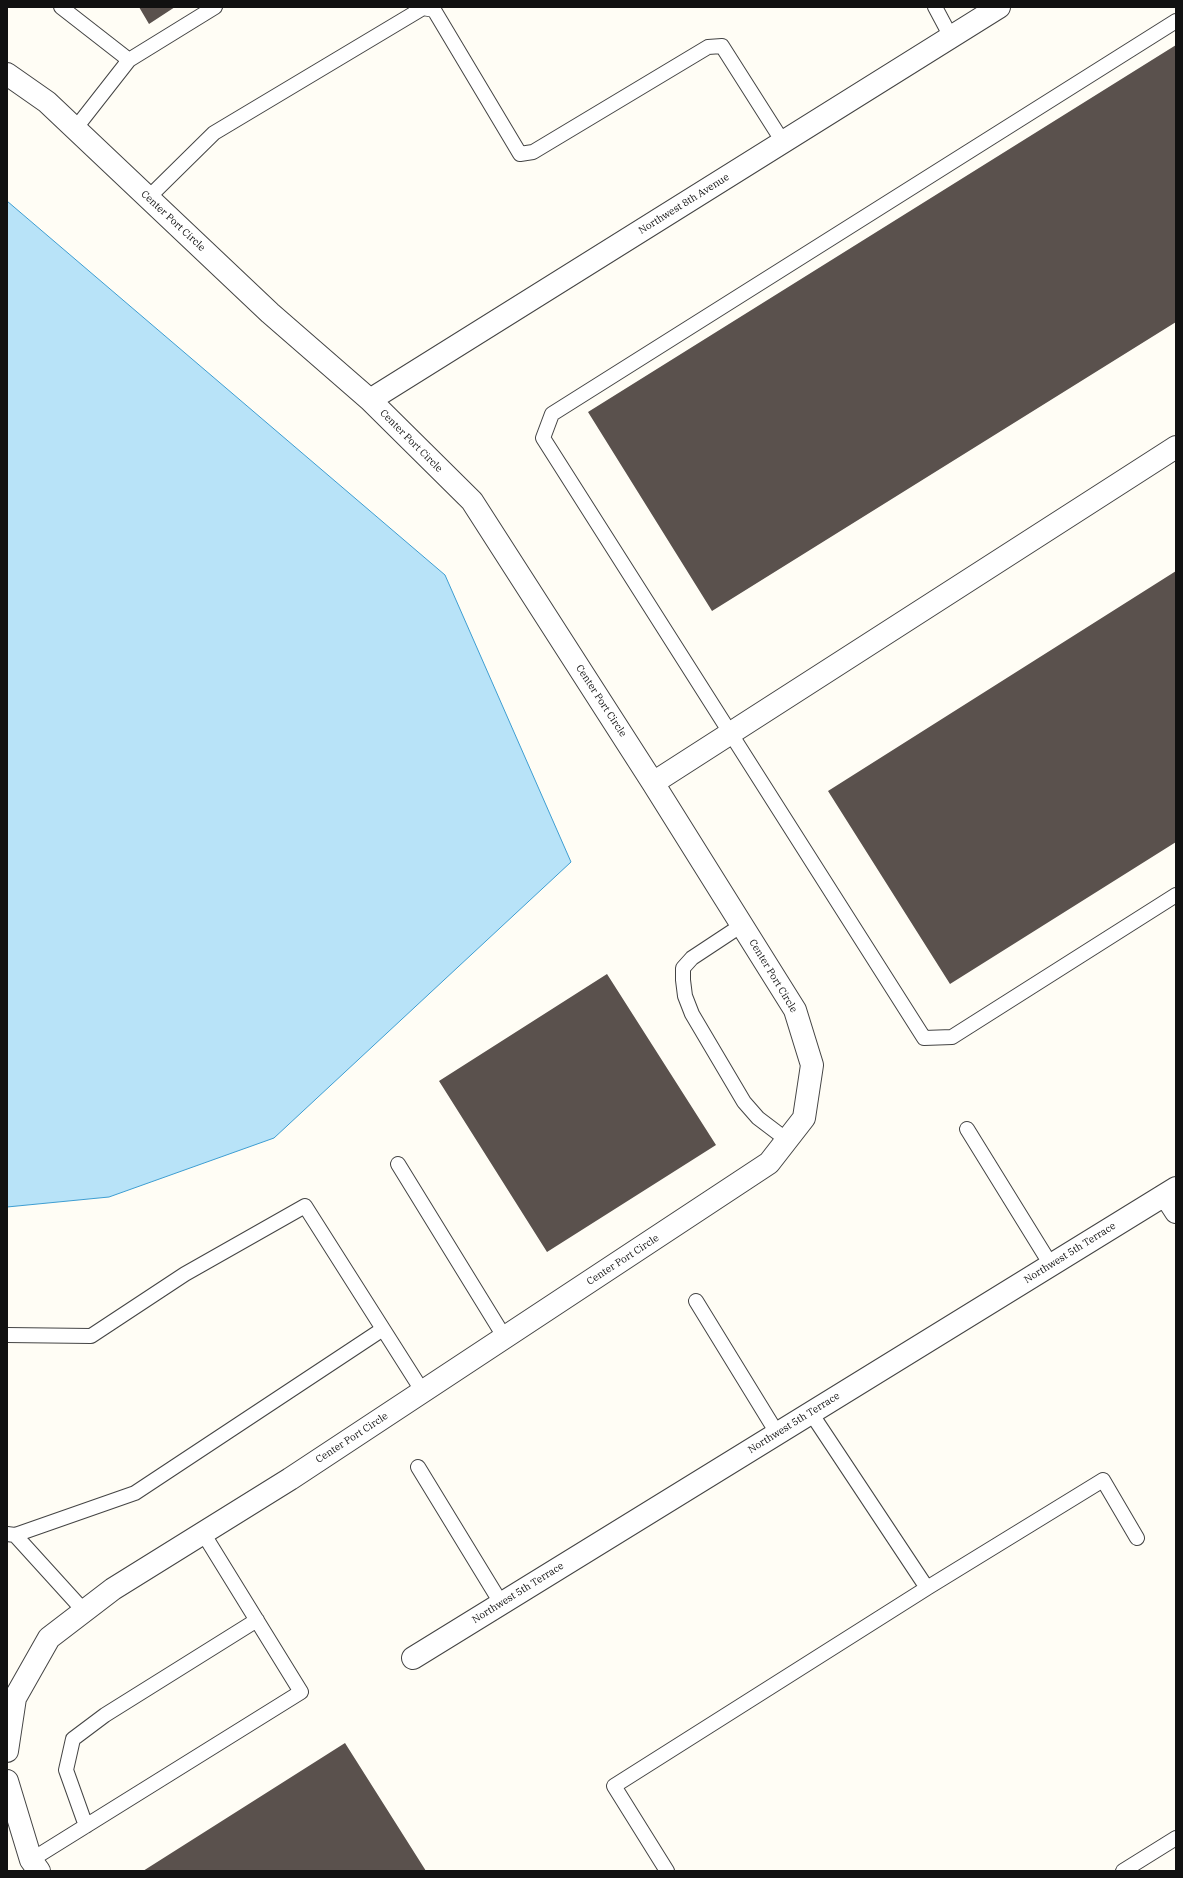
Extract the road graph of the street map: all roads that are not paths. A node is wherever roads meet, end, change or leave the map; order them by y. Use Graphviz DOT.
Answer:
graph roads {
  1 [pos="61,7"];
  2 [pos="215,7"];
  3 [pos="935,7"];
  4 [pos="999,7"];
  5 [pos="1176,21"];
  6 [pos="951,37"];
  7 [pos="129,60"];
  8 [pos="7,74"];
  9 [pos="75,129"];
  10 [pos="783,142"];
  11 [pos="148,198"];
  12 [pos="370,400"];
  13 [pos="1176,446"];
  14 [pos="732,732"];
  15 [pos="653,783"];
  16 [pos="1176,895"];
  17 [pos="742,924"];
  18 [pos="967,1129"];
  19 [pos="787,1140"];
  20 [pos="398,1164"];
  21 [pos="1172,1198"];
  22 [pos="1052,1265"];
  23 [pos="696,1301"];
  24 [pos="383,1329"];
  25 [pos="7,1335"];
  26 [pos="505,1338"];
  27 [pos="423,1392"];
  28 [pos="811,1413"];
  29 [pos="777,1434"];
  30 [pos="418,1467"];
  31 [pos="203,1533"];
  32 [pos="11,1534"];
  33 [pos="1138,1538"];
  34 [pos="927,1588"];
  35 [pos="501,1603"];
  36 [pos="84,1611"];
  37 [pos="257,1620"];
  38 [pos="413,1658"];
  39 [pos="7,1749"];
  40 [pos="7,1781"];
  41 [pos="86,1826"];
  42 [pos="1176,1838"];
  43 [pos="35,1866"];
  44 [pos="667,1871"];
  45 [pos="1123,1871"];
  1 -- 7 [label="lane"];
  2 -- 7 [label="lane"];
  3 -- 6 [label="lane"];
  4 -- 6 [label="street, Northwest 8th Avenue"];
  5 -- 14 [label="lane"];
  6 -- 10 [label="street, Northwest 8th Avenue"];
  7 -- 9 [label="lane"];
  8 -- 9 [label="street, Center Port Circle"];
  9 -- 11 [label="street, Center Port Circle"];
  10 -- 11 [label="lane"];
  10 -- 12 [label="street, Northwest 8th Avenue"];
  11 -- 12 [label="street, Center Port Circle"];
  12 -- 15 [label="street, Center Port Circle"];
  13 -- 14 [label="street"];
  14 -- 15 [label="street"];
  14 -- 16 [label="lane"];
  15 -- 17 [label="street, Center Port Circle"];
  17 -- 19 [label="street, Center Port Circle"];
  17 -- 19 [label="lane"];
  18 -- 22 [label="lane"];
  19 -- 26 [label="street, Center Port Circle"];
  20 -- 26 [label="lane"];
  21 -- 22 [label="street, Northwest 5th Terrace"];
  22 -- 28 [label="street, Northwest 5th Terrace"];
  23 -- 29 [label="lane"];
  24 -- 25 [label="lane"];
  24 -- 27 [label="lane"];
  24 -- 32 [label="lane"];
  26 -- 27 [label="street, Center Port Circle"];
  27 -- 31 [label="street, Center Port Circle"];
  28 -- 29 [label="street, Northwest 5th Terrace"];
  28 -- 34 [label="lane"];
  29 -- 35 [label="street, Northwest 5th Terrace"];
  30 -- 35 [label="lane"];
  31 -- 36 [label="street, Center Port Circle"];
  31 -- 37 [label="lane"];
  32 -- 36 [label="lane"];
  33 -- 34 [label="lane"];
  34 -- 44 [label="lane"];
  35 -- 38 [label="street, Northwest 5th Terrace"];
  36 -- 39 [label="street, Center Port Circle"];
  37 -- 41 [label="lane"];
  37 -- 41 [label="lane"];
  40 -- 43 [label="street"];
  41 -- 43 [label="lane"];
  42 -- 45 [label="lane"];
}
